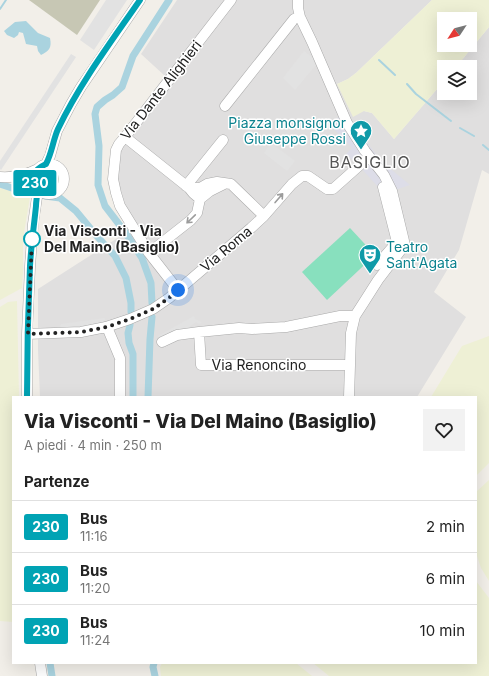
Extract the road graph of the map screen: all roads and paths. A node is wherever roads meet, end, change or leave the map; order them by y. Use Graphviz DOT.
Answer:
graph roads {
  1 [pos="140,0"];
  2 [pos="231,0"];
  3 [pos="298,0"];
  4 [pos="300,17"];
  5 [pos="225,106"];
  6 [pos="125,137"];
  7 [pos="223,140"];
  8 [pos="52,149"];
  9 [pos="369,157"];
  10 [pos="42,166"];
  11 [pos="58,166"];
  12 [pos="18,176"];
  13 [pos="0,177"];
  14 [pos="225,184"];
  15 [pos="36,185"];
  16 [pos="188,187"];
  17 [pos="50,194"];
  18 [pos="200,199"];
  19 [pos="36,208"];
  20 [pos="264,216"];
  21 [pos="399,246"];
  22 [pos="149,253"];
  23 [pos="377,264"];
  24 [pos="178,290"];
  25 [pos="355,316"];
  26 [pos="107,327"];
  27 [pos="199,332"];
  28 [pos="28,334"];
  29 [pos="162,342"];
  30 [pos="350,365"];
  31 [pos="27,396"];
  32 [pos="120,396"];
  33 [pos="349,396"];
  34 [pos="37,664"];
  35 [pos="40,664"];
  36 [pos="35,676"];
  37 [pos="42,676"];
  1 -- 8 [label="street"];
  2 -- 6 [label="street, Via Dante Alighieri"];
  3 -- 4 [label="street"];
  4 -- 5 [label="street"];
  4 -- 9 [label="street"];
  6 -- 16 [label="street"];
  6 -- 22 [label="street, Via Dante Alighieri"];
  7 -- 16 [label="street"];
  8 -- 10 [label="street"];
  8 -- 11 [label="street"];
  20 -- 9 [label="street, Via Roma, one-way"];
  9 -- 21 [label="street"];
  10 -- 11 [label="street"];
  10 -- 12 [label="street"];
  10 -- 15 [label="street"];
  11 -- 17 [label="street"];
  12 -- 13 [label="street"];
  12 -- 15 [label="street"];
  14 -- 16 [label="street"];
  14 -- 18 [label="street"];
  14 -- 20 [label="street"];
  15 -- 17 [label="street"];
  15 -- 19 [label="street"];
  16 -- 18 [label="street"];
  17 -- 19 [label="street"];
  18 -- 22 [label="street, one-way"];
  19 -- 28 [label="street"];
  20 -- 24 [label="street, Via Roma"];
  21 -- 23 [label="street"];
  21 -- 25 [label="street"];
  22 -- 24 [label="street, Via Dante Alighieri"];
  24 -- 26 [label="street, Via Roma"];
  25 -- 27 [label="street"];
  25 -- 30 [label="street"];
  26 -- 28 [label="street, Via Roma"];
  26 -- 32 [label="street"];
  27 -- 29 [label="street"];
  27 -- 30 [label="street, Via Renoncino"];
  28 -- 31 [label="street"];
  30 -- 33 [label="street"];
  34 -- 36 [label="street"];
  35 -- 37 [label="street"];
}
